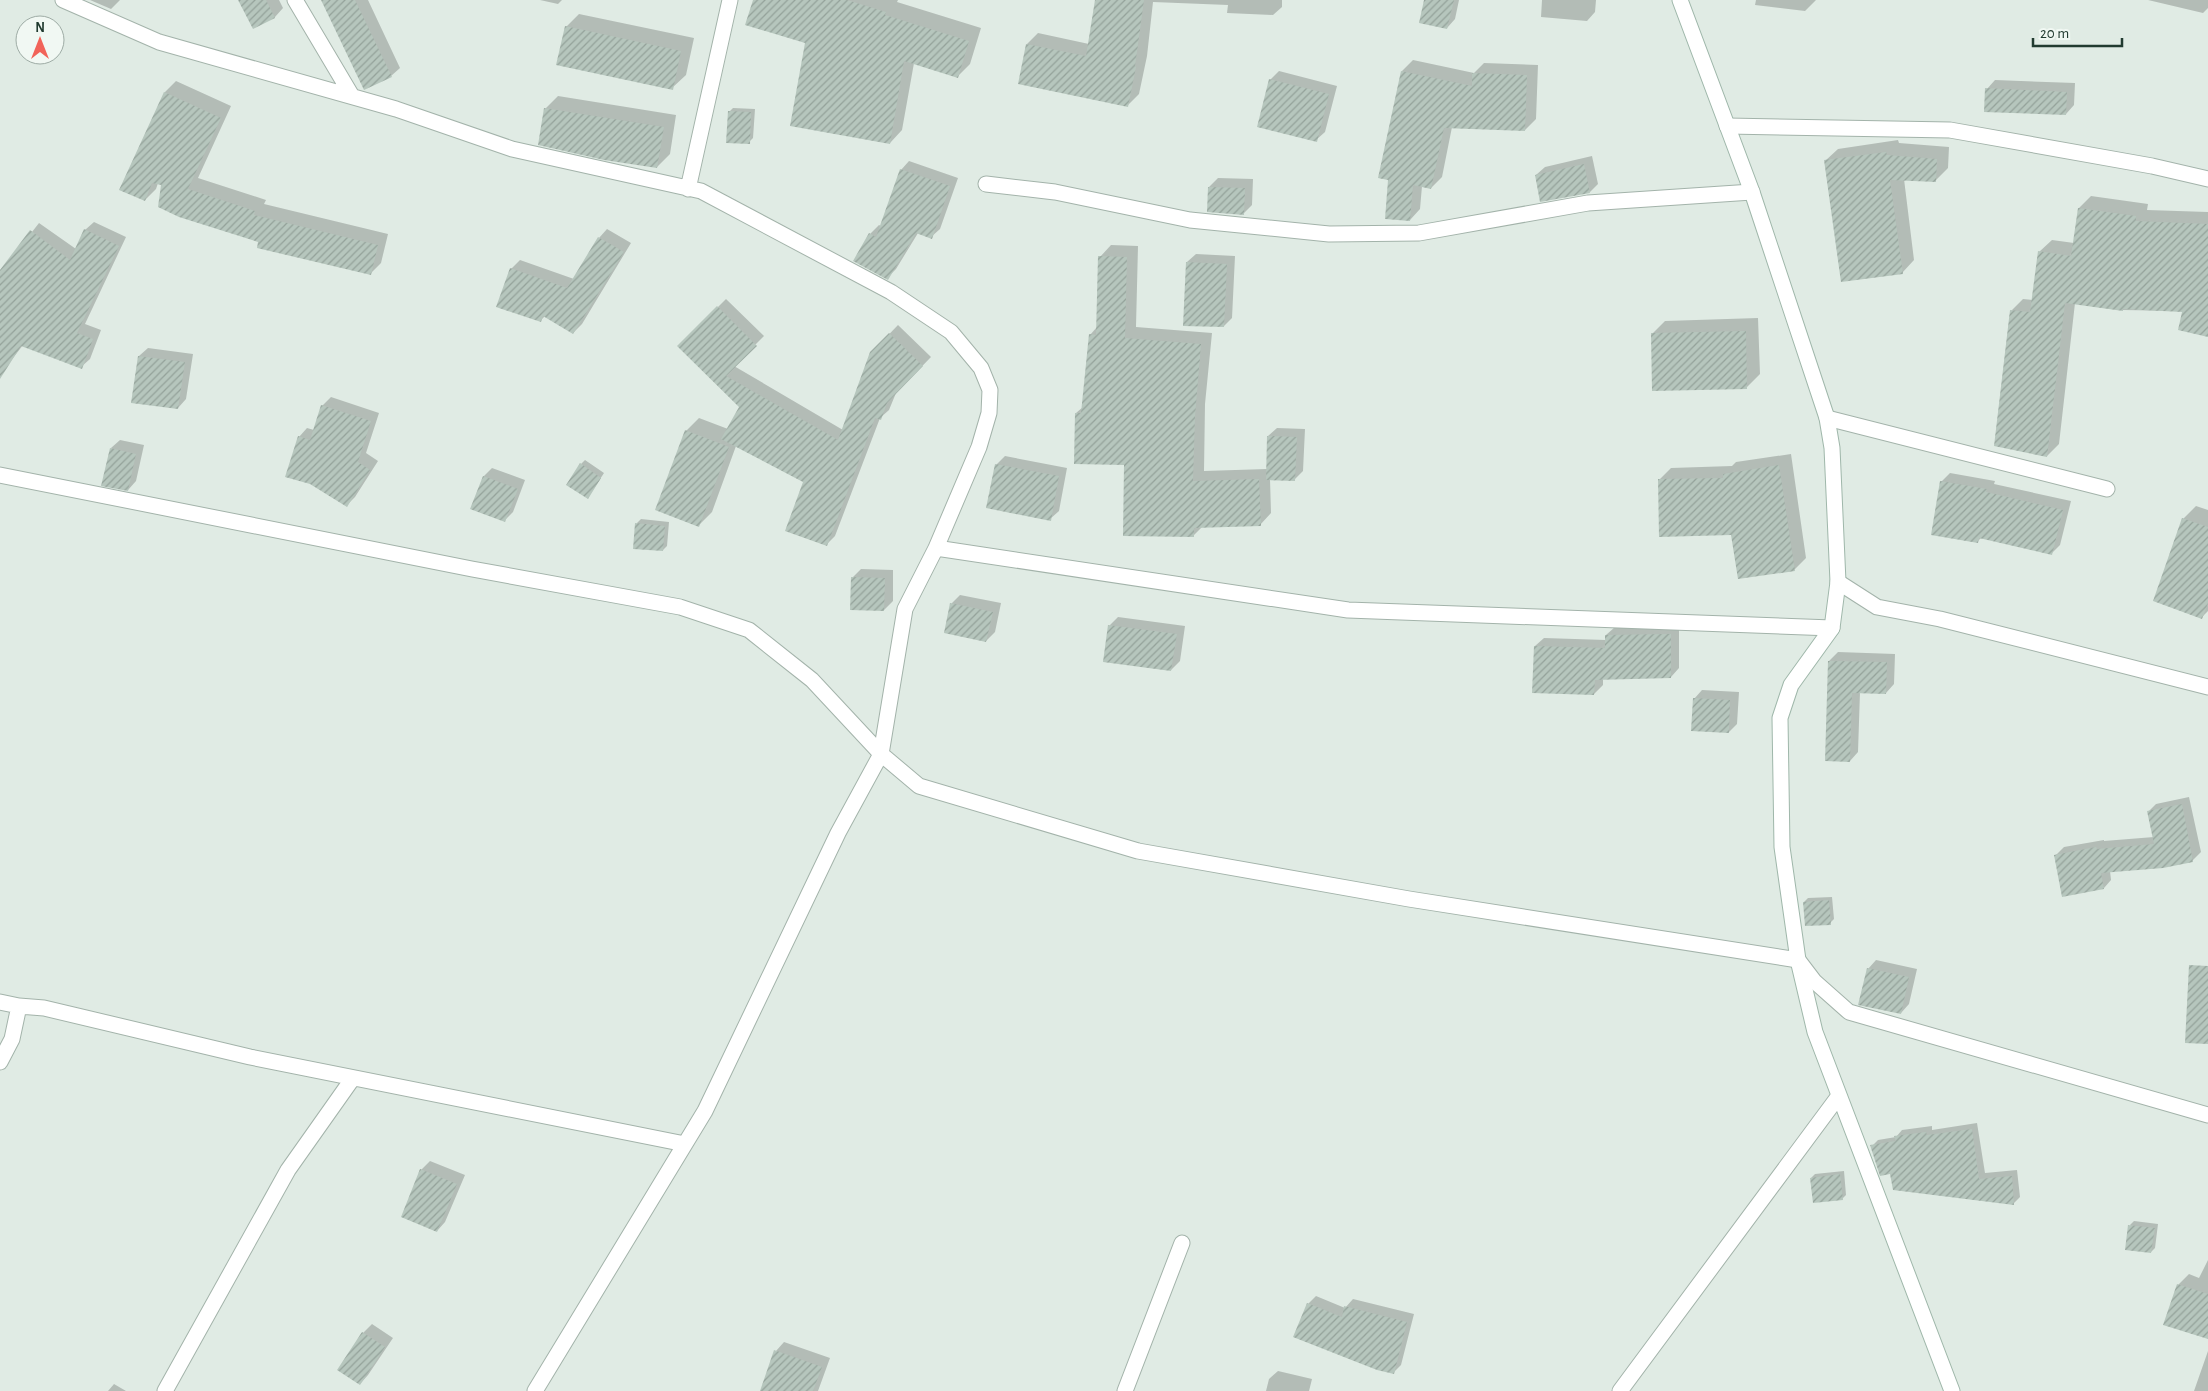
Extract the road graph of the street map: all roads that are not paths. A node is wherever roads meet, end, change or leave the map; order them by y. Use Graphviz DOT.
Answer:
graph roads {
  1 [pos="63,0"];
  2 [pos="295,0"];
  3 [pos="730,0"];
  4 [pos="1680,0"];
  5 [pos="352,96"];
  6 [pos="1727,126"];
  7 [pos="2208,179"];
  8 [pos="986,184"];
  9 [pos="688,188"];
  10 [pos="1752,192"];
  11 [pos="1827,418"];
  12 [pos="0,475"];
  13 [pos="2107,489"];
  14 [pos="936,548"];
  15 [pos="1838,582"];
  16 [pos="1832,628"];
  17 [pos="2208,687"];
  18 [pos="881,754"];
  19 [pos="1798,960"];
  20 [pos="0,1002"];
  21 [pos="19,1006"];
  22 [pos="0,1062"];
  23 [pos="353,1078"];
  24 [pos="1838,1096"];
  25 [pos="2208,1115"];
  26 [pos="685,1144"];
  27 [pos="1182,1243"];
  28 [pos="166,1391"];
  29 [pos="535,1391"];
  30 [pos="1125,1391"];
  31 [pos="1620,1391"];
  32 [pos="1952,1391"];
  1 -- 5 [label="street"];
  2 -- 5 [label="street"];
  3 -- 9 [label="street"];
  4 -- 6 [label="street"];
  5 -- 9 [label="street"];
  6 -- 7 [label="street"];
  6 -- 10 [label="street"];
  8 -- 10 [label="street"];
  9 -- 14 [label="street"];
  10 -- 11 [label="street"];
  11 -- 13 [label="street"];
  11 -- 15 [label="street"];
  12 -- 18 [label="street"];
  14 -- 16 [label="street"];
  14 -- 18 [label="street"];
  15 -- 16 [label="street"];
  15 -- 17 [label="street"];
  16 -- 19 [label="street"];
  18 -- 19 [label="street"];
  18 -- 26 [label="street"];
  19 -- 24 [label="street"];
  19 -- 25 [label="street"];
  20 -- 21 [label="street"];
  21 -- 22 [label="street"];
  21 -- 23 [label="street"];
  23 -- 26 [label="street"];
  23 -- 28 [label="street"];
  24 -- 31 [label="street"];
  24 -- 32 [label="street"];
  26 -- 29 [label="street"];
  27 -- 30 [label="street"];
}
